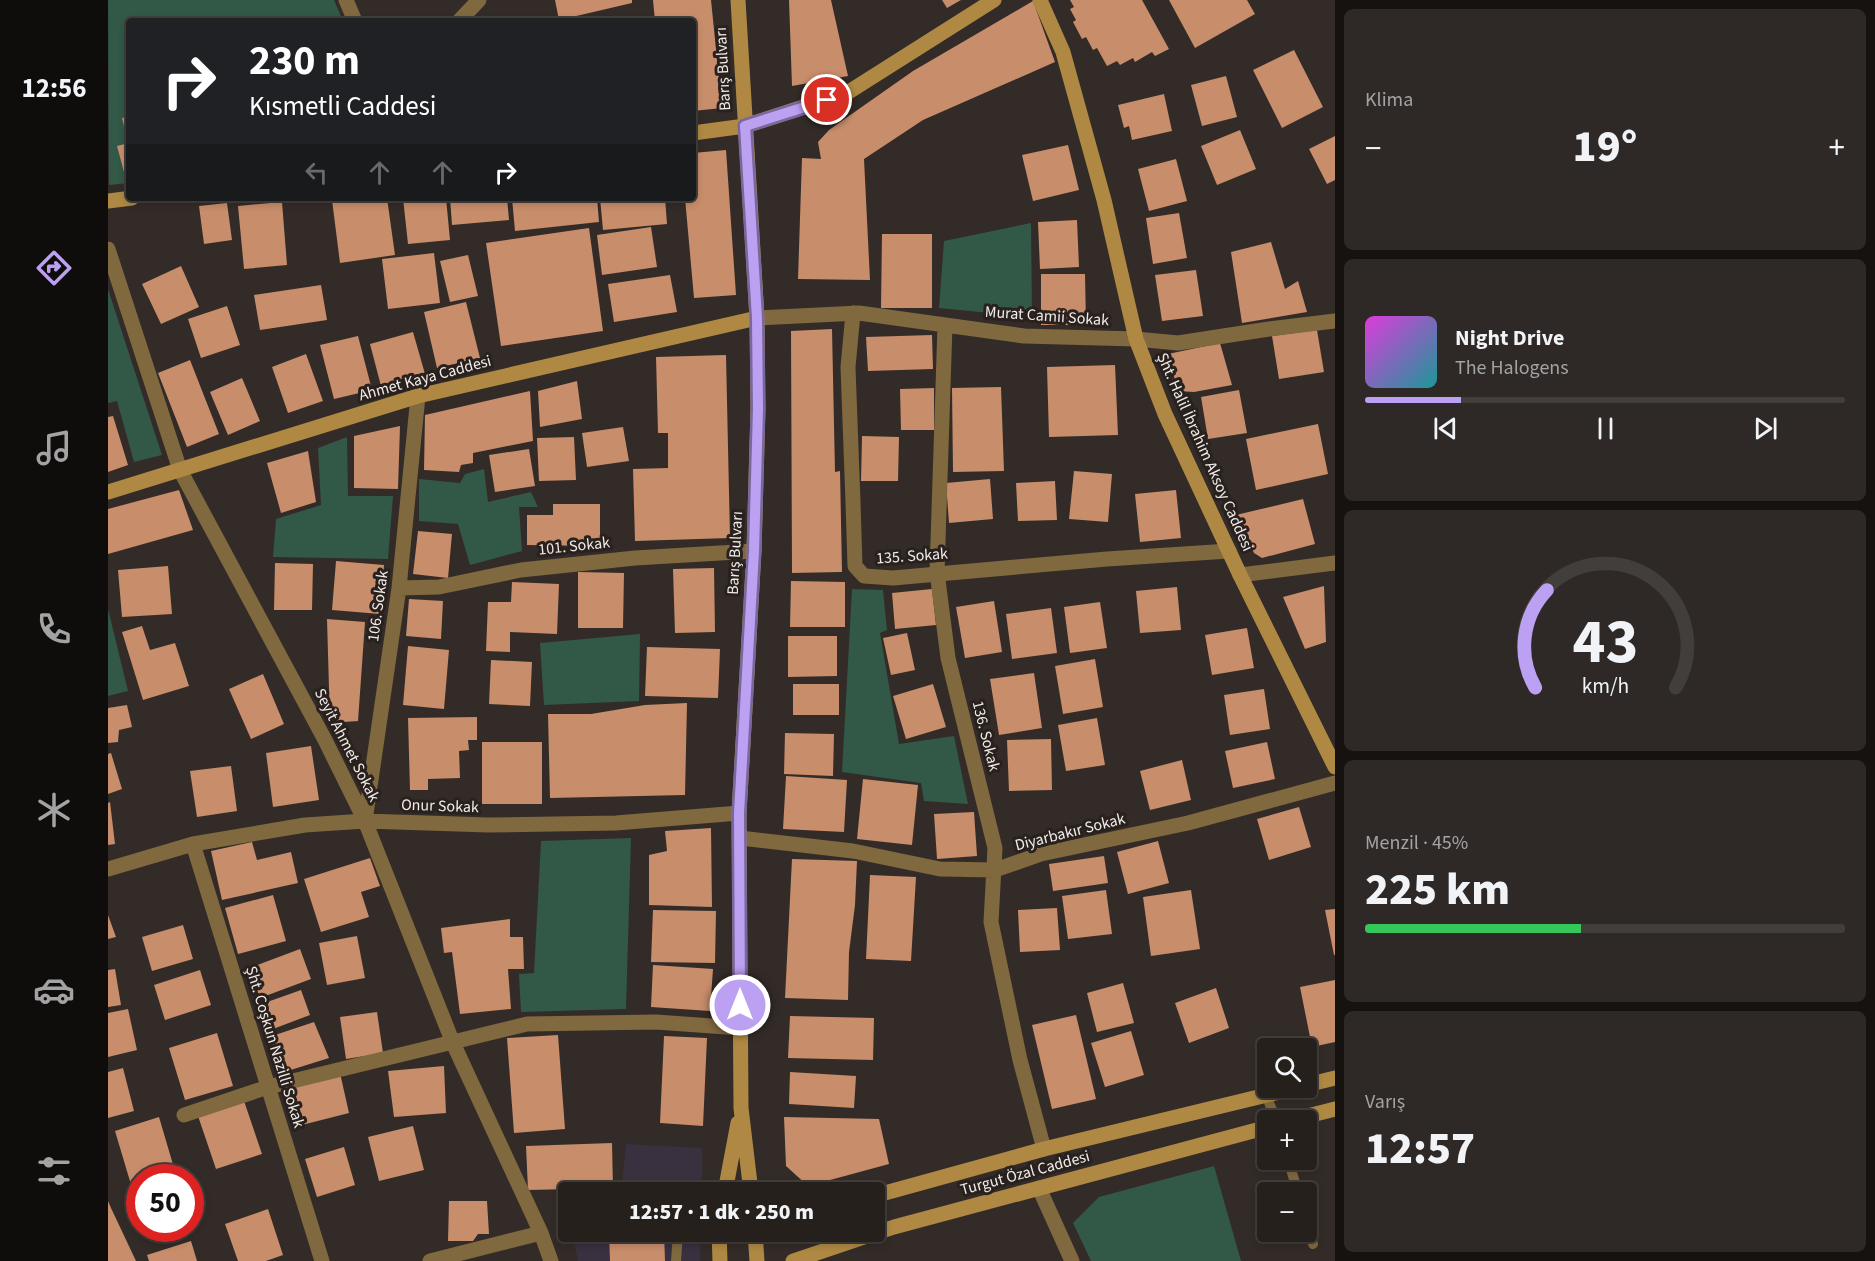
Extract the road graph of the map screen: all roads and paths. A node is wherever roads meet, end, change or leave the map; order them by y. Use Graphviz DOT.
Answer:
graph roads {
  1 [pos="346,0"];
  2 [pos="479,0"];
  3 [pos="738,0"];
  4 [pos="994,0"];
  5 [pos="1040,0"];
  6 [pos="354,18"];
  7 [pos="462,18"];
  8 [pos="745,126"];
  9 [pos="696,132"];
  10 [pos="126,199"];
  11 [pos="108,201"];
  12 [pos="108,249"];
  13 [pos="853,312"];
  14 [pos="757,318"];
  15 [pos="1335,321"];
  16 [pos="945,326"];
  17 [pos="1136,339"];
  18 [pos="418,396"];
  19 [pos="180,470"];
  20 [pos="108,492"];
  21 [pos="754,551"];
  22 [pos="1229,551"];
  23 [pos="1335,563"];
  24 [pos="937,572"];
  25 [pos="1240,575"];
  26 [pos="399,588"];
  27 [pos="1335,767"];
  28 [pos="1335,783"];
  29 [pos="739,813"];
  30 [pos="365,821"];
  31 [pos="740,838"];
  32 [pos="193,844"];
  33 [pos="108,869"];
  34 [pos="995,870"];
  35 [pos="740,1028"];
  36 [pos="453,1043"];
  37 [pos="1335,1078"];
  38 [pos="1317,1082"];
  39 [pos="268,1087"];
  40 [pos="1257,1097"];
  41 [pos="741,1108"];
  42 [pos="1335,1109"];
  43 [pos="184,1114"];
  44 [pos="1317,1114"];
  45 [pos="1257,1130"];
  46 [pos="1044,1149"];
  47 [pos="727,1182"];
  48 [pos="750,1182"];
  49 [pos="1039,1188"];
  50 [pos="885,1193"];
  51 [pos="541,1233"];
  52 [pos="677,1242"];
  53 [pos="719,1242"];
  54 [pos="756,1242"];
  55 [pos="322,1261"];
  56 [pos="430,1261"];
  57 [pos="551,1261"];
  58 [pos="676,1261"];
  59 [pos="720,1261"];
  60 [pos="757,1261"];
  61 [pos="793,1261"];
  62 [pos="1072,1261"];
  1 -- 6 [label="street"];
  2 -- 7 [label="street"];
  3 -- 8 [label="street, Barış Bulvarı"];
  4 -- 8 [label="street"];
  5 -- 17 [label="street, Şht. Halil İbrahim Aksoy Caddesi"];
  8 -- 9 [label="street"];
  8 -- 14 [label="street, Barış Bulvarı"];
  10 -- 11 [label="street"];
  12 -- 19 [label="street, Seyit Ahmet Sokak"];
  13 -- 14 [label="street, Murat Camii Sokak"];
  13 -- 16 [label="street, Murat Camii Sokak"];
  13 -- 24 [label="street, 135. Sokak"];
  14 -- 18 [label="street, Ahmet Kaya Caddesi"];
  14 -- 21 [label="street, Barış Bulvarı"];
  15 -- 17 [label="street, Murat Camii Sokak"];
  16 -- 17 [label="street, Murat Camii Sokak"];
  16 -- 24 [label="street, 136. Sokak"];
  17 -- 22 [label="street, Şht. Halil İbrahim Aksoy Caddesi"];
  18 -- 19 [label="street, Ahmet Kaya Caddesi"];
  18 -- 26 [label="street, 106. Sokak"];
  19 -- 20 [label="street, Ahmet Kaya Caddesi"];
  19 -- 30 [label="street, Seyit Ahmet Sokak"];
  21 -- 26 [label="street, 101. Sokak"];
  21 -- 29 [label="street, Barış Bulvarı"];
  22 -- 24 [label="street, 135. Sokak"];
  22 -- 25 [label="street, Şht. Halil İbrahim Aksoy Caddesi"];
  23 -- 25 [label="street"];
  24 -- 34 [label="street, 136. Sokak"];
  25 -- 27 [label="street, Şht. Halil İbrahim Aksoy Caddesi"];
  26 -- 30 [label="street, 106. Sokak"];
  28 -- 34 [label="street, Diyarbakır Sokak"];
  29 -- 30 [label="street, Onur Sokak"];
  29 -- 31 [label="street, Barış Bulvarı"];
  30 -- 32 [label="street, Onur Sokak"];
  30 -- 36 [label="street, Seyit Ahmet Sokak"];
  31 -- 34 [label="street, Diyarbakır Sokak"];
  31 -- 35 [label="street, Barış Bulvarı"];
  32 -- 33 [label="street, Onur Sokak"];
  32 -- 39 [label="street, Şht. Coşkun Nazilli Sokak"];
  34 -- 46 [label="street, 136. Sokak"];
  35 -- 36 [label="street"];
  35 -- 41 [label="street, Barış Bulvarı"];
  36 -- 39 [label="street"];
  36 -- 51 [label="street, Seyit Ahmet Sokak"];
  37 -- 38 [label="street"];
  39 -- 43 [label="street"];
  39 -- 55 [label="street, Şht. Coşkun Nazilli Sokak"];
  40 -- 46 [label="street, Turgut Özal Caddesi"];
  41 -- 47 [label="street, Barış Bulvarı"];
  41 -- 48 [label="street, Barış Bulvarı"];
  42 -- 44 [label="street"];
  45 -- 49 [label="street, Turgut Özal Caddesi"];
  46 -- 50 [label="street, Turgut Özal Caddesi"];
  49 -- 61 [label="street, Turgut Özal Caddesi"];
  49 -- 62 [label="street"];
  51 -- 56 [label="street"];
  51 -- 57 [label="street, Seyit Ahmet Sokak"];
  52 -- 58 [label="lane"];
  53 -- 59 [label="street"];
  54 -- 60 [label="street"];
}
